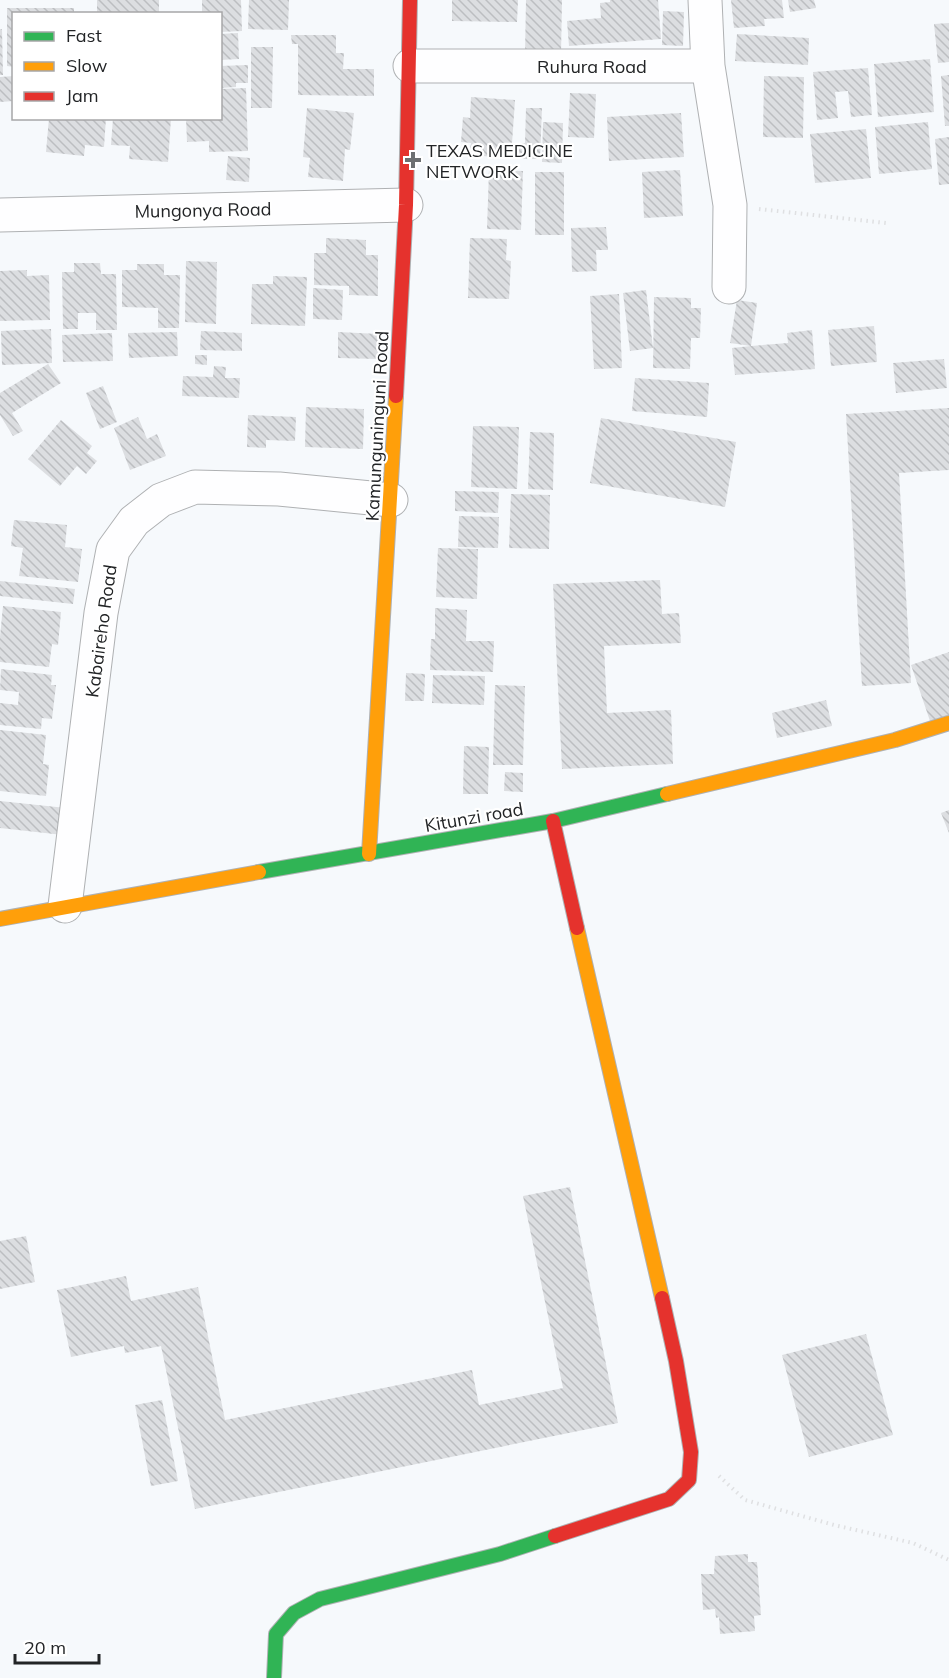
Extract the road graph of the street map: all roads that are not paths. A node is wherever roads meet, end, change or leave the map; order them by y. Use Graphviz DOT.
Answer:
graph roads {
  1 [pos="410,0"];
  2 [pos="705,0"];
  3 [pos="410,66"];
  4 [pos="708,66"];
  5 [pos="406,205"];
  6 [pos="0,215"];
  7 [pos="729,287"];
  8 [pos="391,500"];
  9 [pos="949,723"];
  10 [pos="553,821"];
  11 [pos="369,854"];
  12 [pos="64,906"];
  13 [pos="0,919"];
  14 [pos="274,1678"];
  1 -- 3 [label="street, Kamunguninguni Road"];
  2 -- 4 [label="street"];
  3 -- 4 [label="street, Ruhura Road"];
  3 -- 5 [label="street, Kamunguninguni Road"];
  4 -- 7 [label="street"];
  5 -- 6 [label="street, Mungonya Road"];
  5 -- 8 [label="street, Kamunguninguni Road"];
  8 -- 11 [label="street, Kamunguninguni Road"];
  8 -- 12 [label="street, Kabaireho Road"];
  9 -- 10 [label="street, Kitunzi road"];
  10 -- 11 [label="street, Kitunzi road"];
  10 -- 14 [label="street"];
  11 -- 12 [label="street, Kitunzi road"];
  12 -- 13 [label="street, Kitunzi road"];
}
